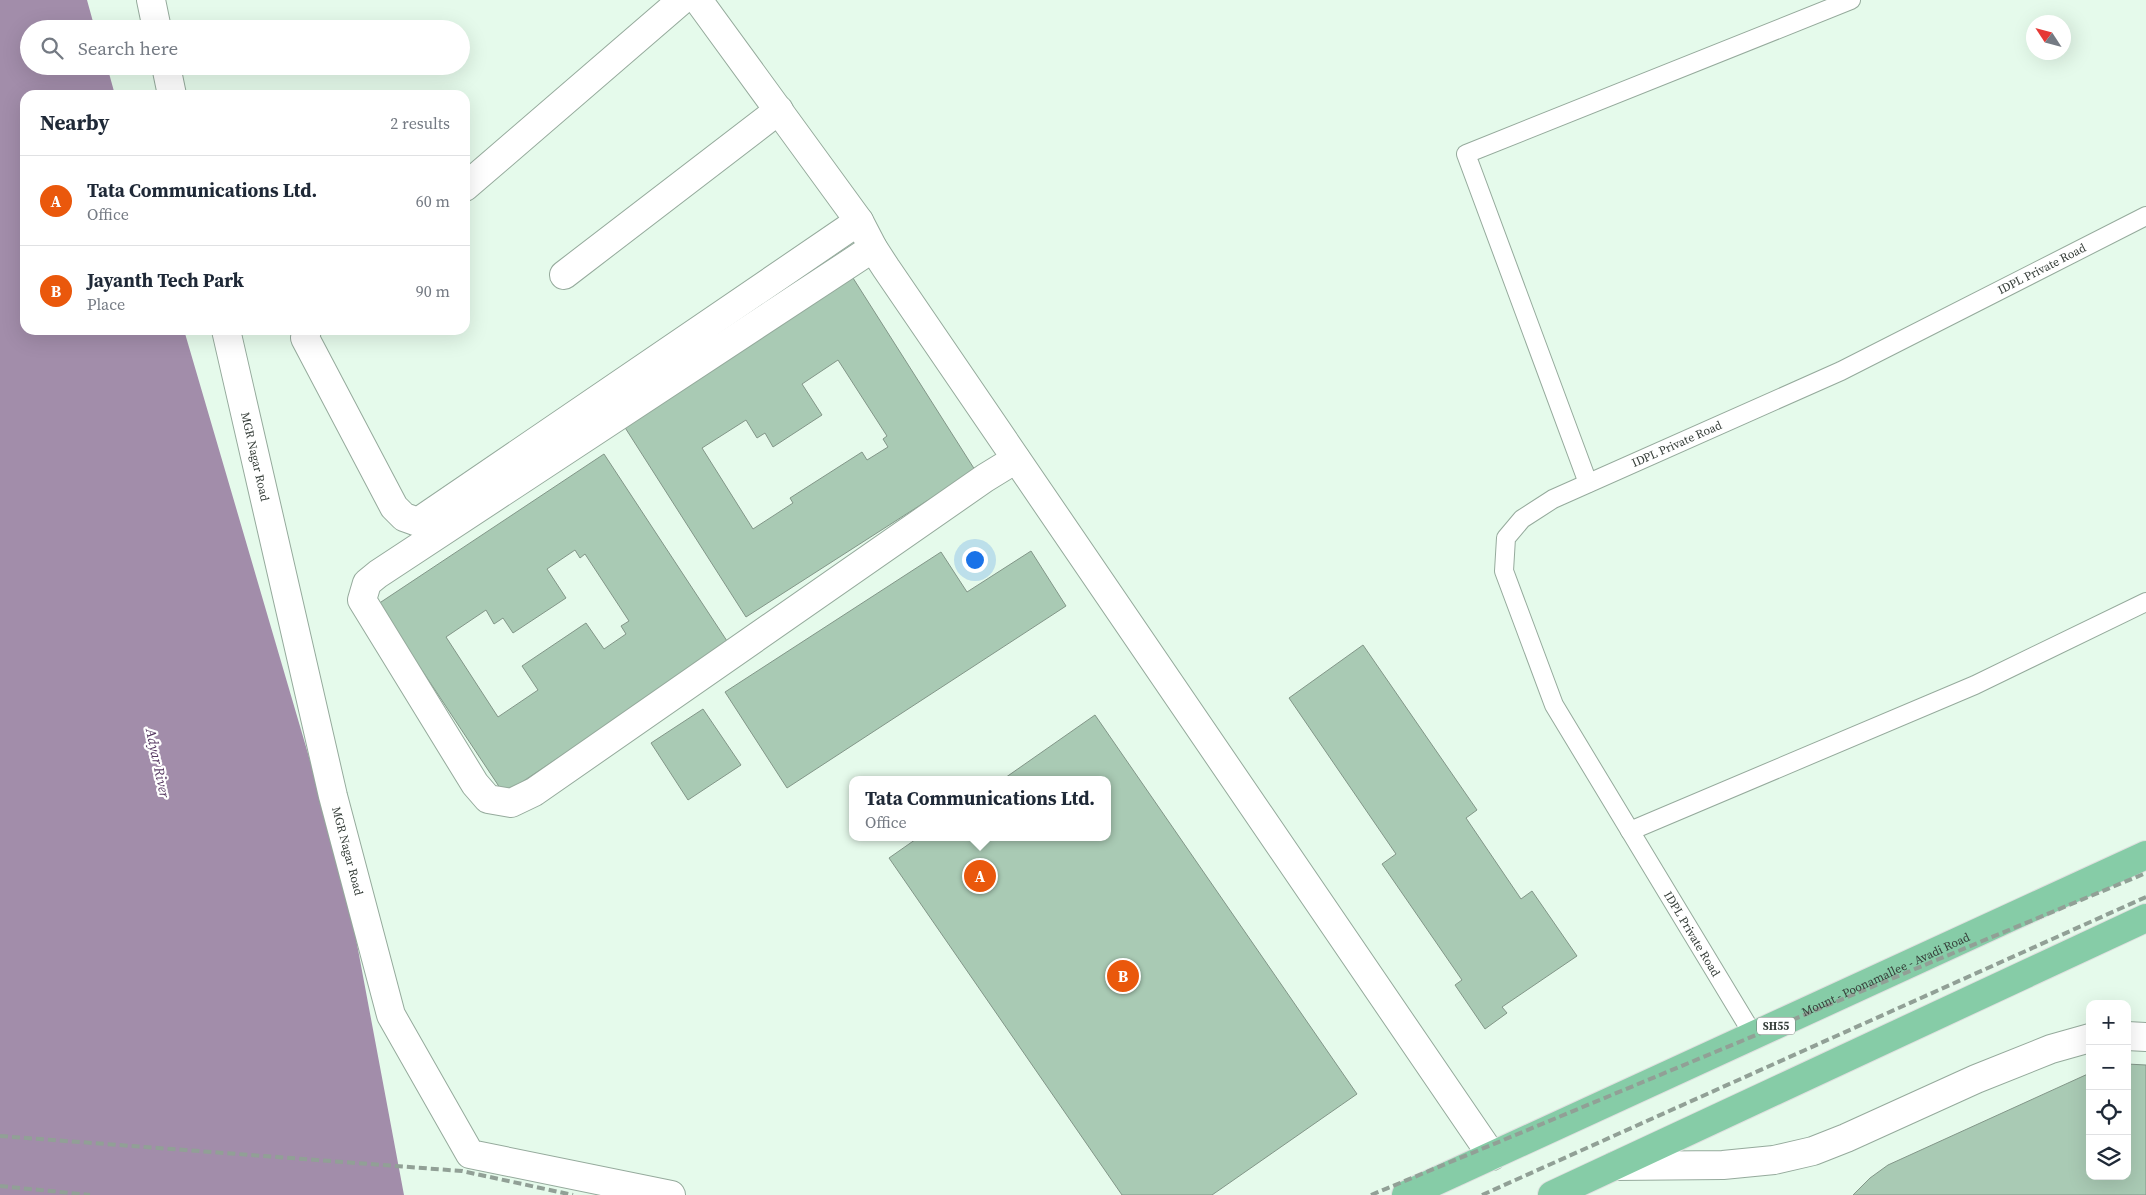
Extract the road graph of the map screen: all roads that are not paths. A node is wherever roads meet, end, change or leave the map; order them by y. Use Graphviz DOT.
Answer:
graph roads {
  1 [pos="151,0"];
  2 [pos="682,0"];
  3 [pos="698,0"];
  4 [pos="1851,0"];
  5 [pos="155,20"];
  6 [pos="168,75"];
  7 [pos="171,90"];
  8 [pos="779,110"];
  9 [pos="470,183"];
  10 [pos="2146,216"];
  11 [pos="859,221"];
  12 [pos="872,248"];
  13 [pos="564,275"];
  14 [pos="227,335"];
  15 [pos="306,335"];
  16 [pos="1016,459"];
  17 [pos="1588,483"];
  18 [pos="2146,602"];
  19 [pos="1630,832"];
  20 [pos="2146,855"];
  21 [pos="2146,918"];
  22 [pos="1754,1036"];
  23 [pos="2131,1036"];
  24 [pos="2146,1037"];
  25 [pos="2086,1039"];
  26 [pos="1492,1156"];
  27 [pos="1615,1166"];
  28 [pos="672,1195"];
  29 [pos="1406,1195"];
  30 [pos="1552,1195"];
  1 -- 5 [label="street"];
  2 -- 9 [label="street"];
  3 -- 8 [label="street"];
  4 -- 17 [label="lane"];
  6 -- 7 [label="street"];
  8 -- 11 [label="street"];
  8 -- 13 [label="street"];
  10 -- 17 [label="lane, IDPL Private Road"];
  11 -- 12 [label="street"];
  11 -- 15 [label="street"];
  12 -- 16 [label="street"];
  12 -- 16 [label="street"];
  14 -- 28 [label="street, MGR Nagar Road"];
  16 -- 26 [label="street"];
  17 -- 19 [label="lane, IDPL Private Road"];
  18 -- 19 [label="lane"];
  19 -- 22 [label="lane, IDPL Private Road"];
  20 -- 22 [label="main road, Mount - Poonamallee - Avadi Road / SH55"];
  21 -- 27 [label="main road"];
  22 -- 26 [label="main road, Mount - Poonamallee - Avadi Road / SH55"];
  23 -- 24 [label="street"];
  25 -- 27 [label="street"];
  26 -- 29 [label="main road, Mount - Poonamallee - Avadi Road / SH55"];
  27 -- 30 [label="main road"];
}
